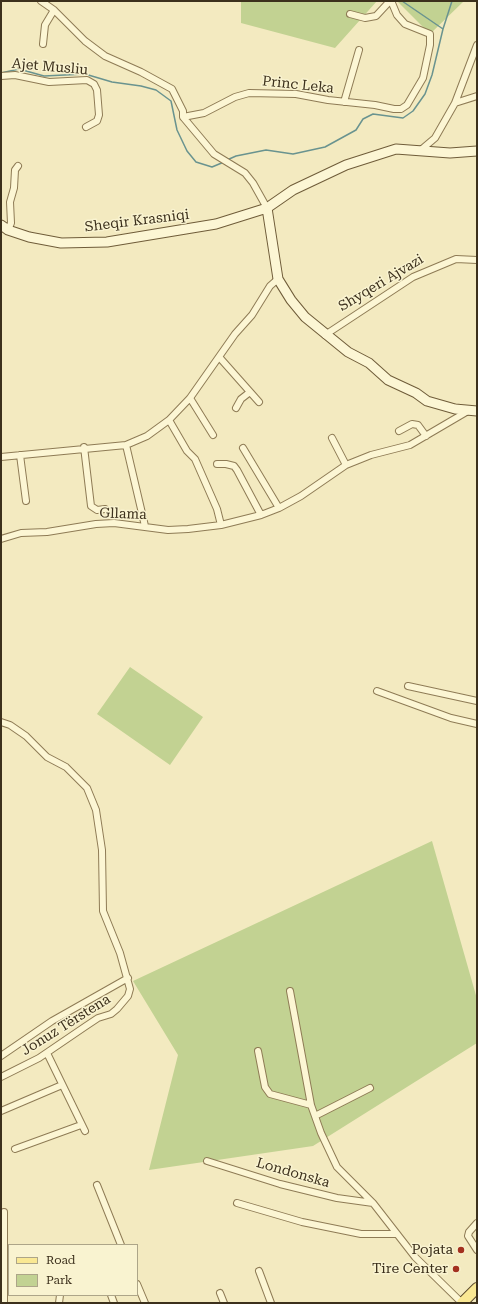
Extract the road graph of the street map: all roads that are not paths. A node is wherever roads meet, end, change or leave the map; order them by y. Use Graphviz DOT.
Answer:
graph roads {
  1 [pos="41,1"];
  2 [pos="54,10"];
  3 [pos="350,14"];
  4 [pos="42,44"];
  5 [pos="477,46"];
  6 [pos="359,50"];
  7 [pos="1,76"];
  8 [pos="477,96"];
  9 [pos="344,102"];
  10 [pos="455,102"];
  11 [pos="183,117"];
  12 [pos="86,127"];
  13 [pos="422,149"];
  14 [pos="477,151"];
  15 [pos="18,166"];
  16 [pos="267,208"];
  17 [pos="5,228"];
  18 [pos="477,260"];
  19 [pos="278,279"];
  20 [pos="325,335"];
  21 [pos="220,358"];
  22 [pos="250,392"];
  23 [pos="190,398"];
  24 [pos="259,402"];
  25 [pos="236,408"];
  26 [pos="472,411"];
  27 [pos="169,420"];
  28 [pos="399,431"];
  29 [pos="213,435"];
  30 [pos="426,436"];
  31 [pos="332,438"];
  32 [pos="126,445"];
  33 [pos="84,447"];
  34 [pos="243,448"];
  35 [pos="20,455"];
  36 [pos="1,457"];
  37 [pos="217,464"];
  38 [pos="346,465"];
  39 [pos="26,501"];
  40 [pos="279,508"];
  41 [pos="105,509"];
  42 [pos="261,515"];
  43 [pos="221,525"];
  44 [pos="145,526"];
  45 [pos="1,539"];
  46 [pos="408,686"];
  47 [pos="377,691"];
  48 [pos="477,701"];
  49 [pos="1,722"];
  50 [pos="477,724"];
  51 [pos="128,978"];
  52 [pos="290,991"];
  53 [pos="258,1051"];
  54 [pos="47,1053"];
  55 [pos="1,1056"];
  56 [pos="1,1077"];
  57 [pos="62,1084"];
  58 [pos="370,1088"];
  59 [pos="311,1105"];
  60 [pos="1,1111"];
  61 [pos="315,1116"];
  62 [pos="81,1124"];
  63 [pos="85,1131"];
  64 [pos="15,1149"];
  65 [pos="207,1161"];
  66 [pos="97,1185"];
  67 [pos="237,1203"];
  68 [pos="373,1203"];
  69 [pos="4,1212"];
  70 [pos="477,1223"];
  71 [pos="397,1234"];
  72 [pos="121,1244"];
  73 [pos="477,1250"];
  74 [pos="259,1271"];
  75 [pos="138,1286"];
  76 [pos="477,1288"];
  77 [pos="220,1293"];
  78 [pos="4,1303"];
  79 [pos="145,1303"];
  80 [pos="224,1303"];
  81 [pos="271,1303"];
  82 [pos="462,1303"];
  1 -- 2 [label="street"];
  2 -- 4 [label="street"];
  2 -- 11 [label="street"];
  3 -- 9 [label="street, Princ Leka"];
  5 -- 10 [label="street"];
  6 -- 9 [label="street, Princ Leka"];
  7 -- 12 [label="street, Ajet Musliu"];
  8 -- 10 [label="street"];
  9 -- 11 [label="street, Princ Leka"];
  10 -- 13 [label="street"];
  11 -- 16 [label="street"];
  13 -- 14 [label="street, Sheqir Krasniqi"];
  13 -- 16 [label="street, Sheqir Krasniqi"];
  15 -- 17 [label="street, Sheqir Krasniqi"];
  16 -- 17 [label="street, Sheqir Krasniqi"];
  16 -- 19 [label="street"];
  18 -- 20 [label="street, Shyqeri Ajvazi"];
  19 -- 20 [label="street"];
  19 -- 21 [label="street"];
  20 -- 26 [label="street"];
  21 -- 22 [label="street"];
  21 -- 23 [label="street"];
  22 -- 24 [label="street"];
  22 -- 25 [label="street"];
  23 -- 27 [label="street"];
  23 -- 29 [label="street"];
  26 -- 30 [label="street, Gllama"];
  27 -- 32 [label="street"];
  27 -- 43 [label="street"];
  28 -- 30 [label="street"];
  30 -- 38 [label="street, Gllama"];
  31 -- 38 [label="street"];
  32 -- 33 [label="street"];
  32 -- 44 [label="street"];
  33 -- 35 [label="street"];
  33 -- 41 [label="street"];
  34 -- 40 [label="street"];
  35 -- 36 [label="street"];
  35 -- 39 [label="street"];
  37 -- 42 [label="street"];
  38 -- 40 [label="street, Gllama"];
  40 -- 42 [label="street, Gllama"];
  42 -- 43 [label="street, Gllama"];
  43 -- 44 [label="street, Gllama"];
  44 -- 45 [label="street, Gllama"];
  46 -- 48 [label="street"];
  47 -- 50 [label="street"];
  49 -- 51 [label="street, Jonuz Tërstena"];
  51 -- 54 [label="street, Jonuz Tërstena"];
  51 -- 55 [label="street"];
  52 -- 59 [label="street, Londonska"];
  53 -- 59 [label="street"];
  54 -- 56 [label="street, Jonuz Tërstena"];
  54 -- 57 [label="street"];
  57 -- 60 [label="street"];
  57 -- 62 [label="street"];
  58 -- 61 [label="street"];
  59 -- 61 [label="street, Londonska"];
  61 -- 68 [label="street, Londonska"];
  62 -- 63 [label="street"];
  62 -- 64 [label="street"];
  65 -- 68 [label="street, Londonska"];
  66 -- 72 [label="street"];
  67 -- 71 [label="street"];
  68 -- 71 [label="street, Londonska"];
  69 -- 78 [label="street"];
  70 -- 73 [label="street"];
  71 -- 82 [label="street, Londonska"];
  74 -- 81 [label="street"];
  75 -- 79 [label="street"];
  76 -- 82 [label="main road"];
  77 -- 80 [label="street"];
}
